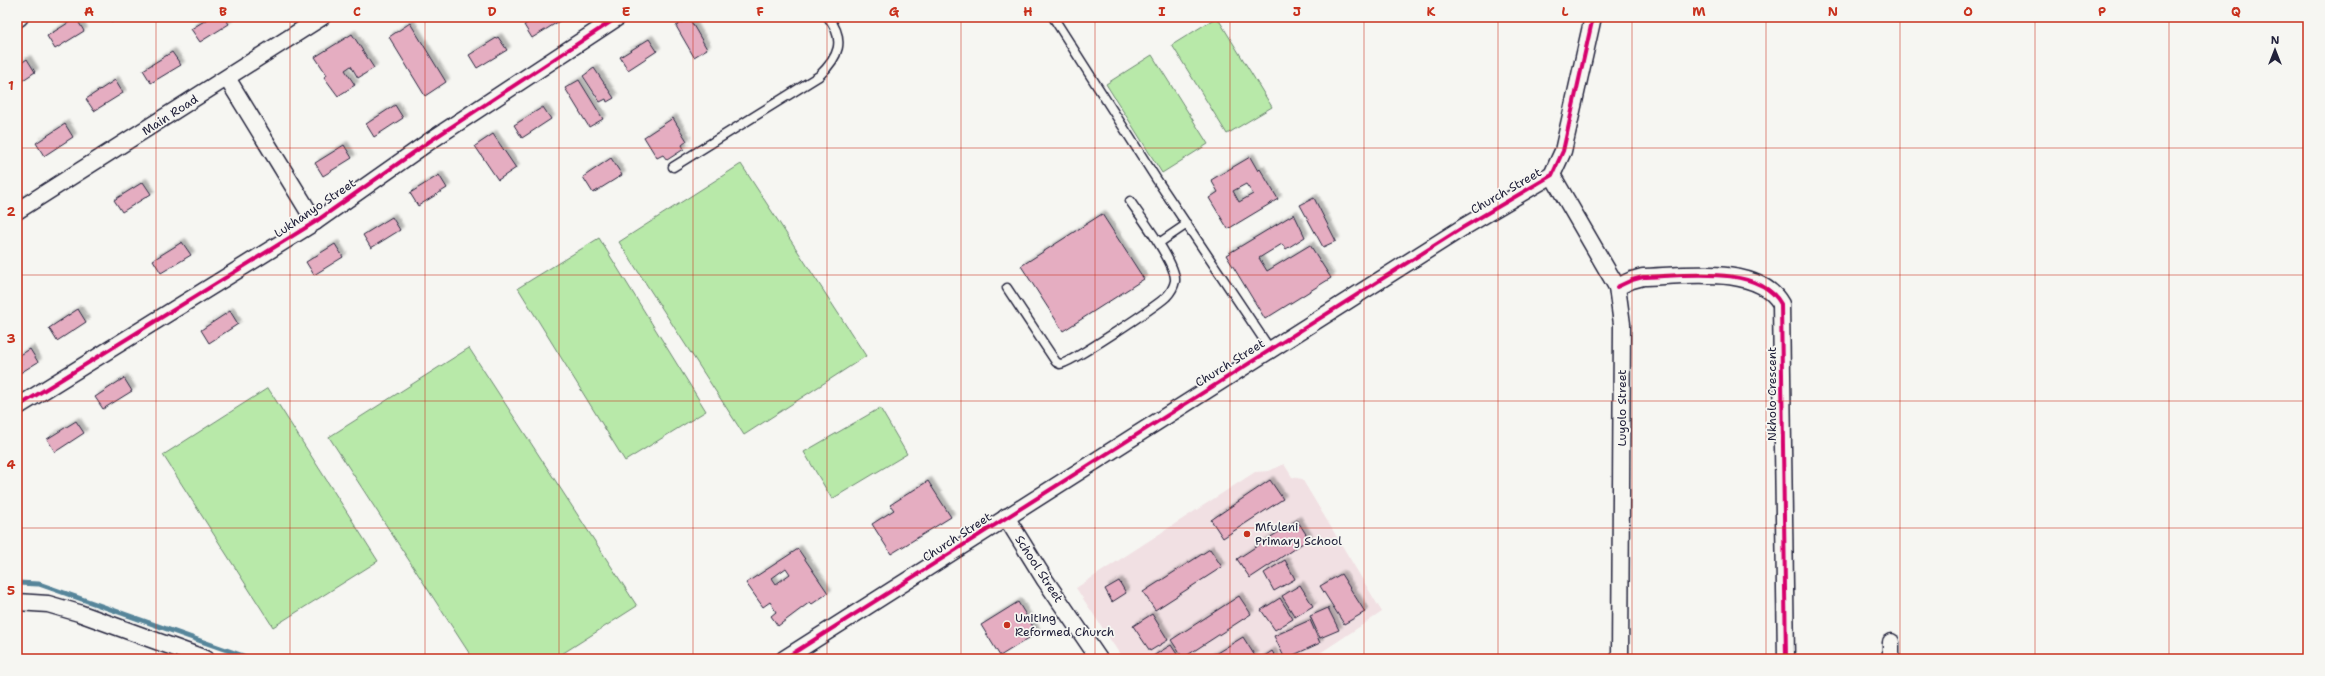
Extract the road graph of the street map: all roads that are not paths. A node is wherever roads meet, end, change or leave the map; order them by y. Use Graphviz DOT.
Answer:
graph roads {
  1 [pos="20,17"];
  2 [pos="322,17"];
  3 [pos="618,17"];
  4 [pos="828,17"];
  5 [pos="1053,17"];
  6 [pos="1593,17"];
  7 [pos="17,19"];
  8 [pos="227,78"];
  9 [pos="673,167"];
  10 [pos="1552,175"];
  11 [pos="1130,201"];
  12 [pos="17,211"];
  13 [pos="314,222"];
  14 [pos="1187,224"];
  15 [pos="1159,243"];
  16 [pos="1617,287"];
  17 [pos="1006,288"];
  18 [pos="1270,350"];
  19 [pos="17,407"];
  20 [pos="1006,517"];
  21 [pos="17,602"];
  22 [pos="1890,642"];
  23 [pos="206,659"];
  24 [pos="784,659"];
  25 [pos="1099,659"];
  26 [pos="1620,659"];
  27 [pos="1786,659"];
  28 [pos="1891,659"];
  1 -- 7 [label="street"];
  2 -- 8 [label="street, Main Road"];
  3 -- 13 [label="street, Lukhanyo Street"];
  4 -- 9 [label="lane"];
  5 -- 14 [label="lane"];
  6 -- 10 [label="street, Church Street"];
  8 -- 12 [label="street, Main Road"];
  8 -- 13 [label="street, Lukhanyo Street"];
  10 -- 16 [label="street, Luyolo Street"];
  10 -- 18 [label="street, Church Street"];
  11 -- 15 [label="lane"];
  13 -- 19 [label="street, Lukhanyo Street"];
  14 -- 15 [label="lane"];
  14 -- 18 [label="lane"];
  15 -- 17 [label="lane"];
  16 -- 26 [label="street, Luyolo Street"];
  16 -- 27 [label="street, Nkholo Crescent"];
  18 -- 20 [label="street, Church Street"];
  20 -- 24 [label="street, Church Street"];
  20 -- 25 [label="street, School Street"];
  21 -- 23 [label="street"];
  22 -- 28 [label="street"];
}
